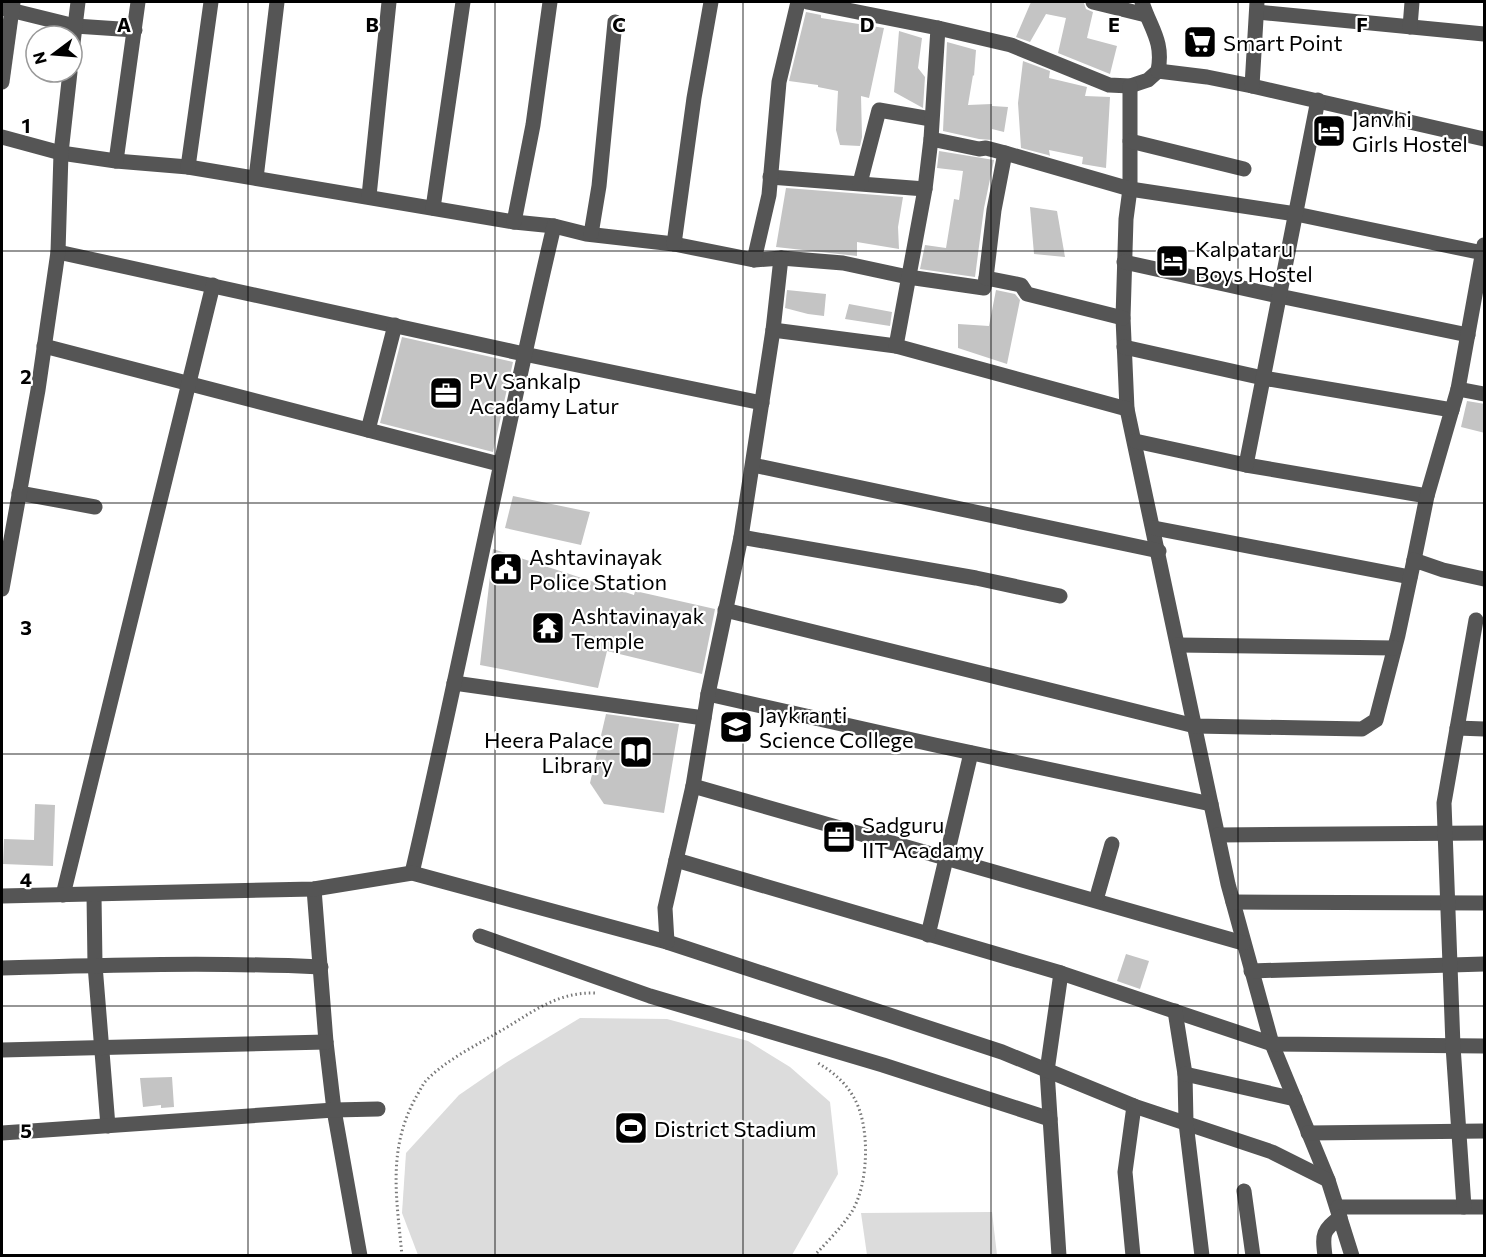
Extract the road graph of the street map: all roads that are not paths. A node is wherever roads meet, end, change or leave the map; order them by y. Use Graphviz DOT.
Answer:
graph roads {
  1 [pos="78,2"];
  2 [pos="138,2"];
  3 [pos="211,2"];
  4 [pos="277,2"];
  5 [pos="389,2"];
  6 [pos="463,2"];
  7 [pos="550,2"];
  8 [pos="711,2"];
  9 [pos="798,2"];
  10 [pos="807,2"];
  11 [pos="1093,2"];
  12 [pos="1412,2"];
  13 [pos="9,7"];
  14 [pos="1257,7"];
  15 [pos="877,8"];
  16 [pos="1144,8"];
  17 [pos="615,22"];
  18 [pos="68,24"];
  19 [pos="75,24"];
  20 [pos="84,27"];
  21 [pos="1410,27"];
  22 [pos="938,28"];
  23 [pos="135,30"];
  24 [pos="1485,34"];
  25 [pos="1158,71"];
  26 [pos="2,82"];
  27 [pos="69,84"];
  28 [pos="1130,86"];
  29 [pos="1252,86"];
  30 [pos="1318,100"];
  31 [pos="931,119"];
  32 [pos="931,139"];
  33 [pos="1485,139"];
  34 [pos="2,140"];
  35 [pos="1130,141"];
  36 [pos="61,153"];
  37 [pos="1005,153"];
  38 [pos="116,161"];
  39 [pos="188,168"];
  40 [pos="1244,169"];
  41 [pos="770,177"];
  42 [pos="256,178"];
  43 [pos="861,183"];
  44 [pos="924,189"];
  45 [pos="1130,189"];
  46 [pos="369,196"];
  47 [pos="433,207"];
  48 [pos="1296,214"];
  49 [pos="514,222"];
  50 [pos="554,226"];
  51 [pos="591,234"];
  52 [pos="674,244"];
  53 [pos="1484,249"];
  54 [pos="58,252"];
  55 [pos="781,258"];
  56 [pos="754,260"];
  57 [pos="1124,262"];
  58 [pos="908,277"];
  59 [pos="986,278"];
  60 [pos="213,285"];
  61 [pos="1279,297"];
  62 [pos="1479,308"];
  63 [pos="1123,318"];
  64 [pos="395,326"];
  65 [pos="773,330"];
  66 [pos="1468,335"];
  67 [pos="44,346"];
  68 [pos="896,346"];
  69 [pos="1124,347"];
  70 [pos="524,354"];
  71 [pos="1263,378"];
  72 [pos="189,384"];
  73 [pos="1458,389"];
  74 [pos="1485,394"];
  75 [pos="762,403"];
  76 [pos="1127,409"];
  77 [pos="1452,410"];
  78 [pos="369,430"];
  79 [pos="1135,441"];
  80 [pos="499,464"];
  81 [pos="753,465"];
  82 [pos="1246,465"];
  83 [pos="19,493"];
  84 [pos="1427,496"];
  85 [pos="95,507"];
  86 [pos="8,522"];
  87 [pos="1154,528"];
  88 [pos="741,537"];
  89 [pos="1159,551"];
  90 [pos="1414,560"];
  91 [pos="1410,577"];
  92 [pos="1485,579"];
  93 [pos="2,589"];
  94 [pos="1060,596"];
  95 [pos="725,610"];
  96 [pos="1476,620"];
  97 [pos="1178,645"];
  98 [pos="1394,648"];
  99 [pos="454,683"];
  100 [pos="708,694"];
  101 [pos="704,718"];
  102 [pos="1195,726"];
  103 [pos="1457,728"];
  104 [pos="1485,729"];
  105 [pos="971,753"];
  106 [pos="693,786"];
  107 [pos="1211,804"];
  108 [pos="1445,833"];
  109 [pos="1485,833"];
  110 [pos="1218,835"];
  111 [pos="1112,844"];
  112 [pos="947,858"];
  113 [pos="676,860"];
  114 [pos="412,873"];
  115 [pos="315,889"];
  116 [pos="94,895"];
  117 [pos="2,896"];
  118 [pos="63,896"];
  119 [pos="1096,900"];
  120 [pos="1233,902"];
  121 [pos="1485,903"];
  122 [pos="1448,904"];
  123 [pos="928,935"];
  124 [pos="480,936"];
  125 [pos="667,942"];
  126 [pos="1244,943"];
  127 [pos="1450,964"];
  128 [pos="1485,964"];
  129 [pos="95,965"];
  130 [pos="321,967"];
  131 [pos="2,968"];
  132 [pos="1251,971"];
  133 [pos="1061,973"];
  134 [pos="1175,1011"];
  135 [pos="326,1042"];
  136 [pos="1272,1044"];
  137 [pos="1453,1046"];
  138 [pos="1485,1046"];
  139 [pos="103,1048"];
  140 [pos="2,1050"];
  141 [pos="1047,1071"];
  142 [pos="1185,1074"];
  143 [pos="1295,1099"];
  144 [pos="1134,1106"];
  145 [pos="378,1109"];
  146 [pos="334,1110"];
  147 [pos="1050,1119"];
  148 [pos="1186,1123"];
  149 [pos="108,1126"];
  150 [pos="1485,1131"];
  151 [pos="1459,1132"];
  152 [pos="2,1133"];
  153 [pos="1308,1133"];
  154 [pos="1328,1180"];
  155 [pos="1244,1191"];
  156 [pos="1464,1207"];
  157 [pos="1485,1208"];
  158 [pos="1339,1212"];
  159 [pos="360,1256"];
  160 [pos="1059,1256"];
  161 [pos="1133,1256"];
  162 [pos="1202,1256"];
  163 [pos="1253,1256"];
  164 [pos="1325,1256"];
  165 [pos="1352,1256"];
  1 -- 19 [label="street"];
  2 -- 23 [label="street"];
  3 -- 39 [label="street"];
  4 -- 42 [label="street"];
  5 -- 46 [label="street"];
  6 -- 47 [label="street"];
  7 -- 49 [label="street"];
  8 -- 52 [label="street"];
  9 -- 41 [label="street"];
  10 -- 15 [label="street"];
  11 -- 16 [label="street"];
  12 -- 21 [label="street"];
  13 -- 18 [label="street"];
  13 -- 26 [label="street"];
  14 -- 21 [label="street"];
  14 -- 29 [label="street"];
  15 -- 22 [label="street"];
  16 -- 25 [label="street"];
  17 -- 51 [label="street"];
  20 -- 23 [label="street"];
  21 -- 24 [label="street"];
  22 -- 28 [label="street"];
  22 -- 31 [label="street"];
  23 -- 38 [label="street"];
  25 -- 28 [label="street"];
  25 -- 29 [label="street"];
  27 -- 36 [label="street"];
  28 -- 35 [label="street"];
  29 -- 30 [label="street"];
  30 -- 33 [label="street"];
  30 -- 48 [label="street"];
  31 -- 32 [label="street"];
  31 -- 43 [label="street"];
  32 -- 37 [label="street"];
  32 -- 44 [label="street"];
  34 -- 36 [label="street"];
  35 -- 40 [label="street"];
  35 -- 45 [label="street"];
  36 -- 38 [label="street"];
  36 -- 54 [label="street"];
  37 -- 45 [label="street"];
  37 -- 59 [label="street"];
  38 -- 39 [label="street"];
  39 -- 42 [label="street"];
  41 -- 43 [label="street"];
  41 -- 56 [label="street"];
  42 -- 46 [label="street"];
  43 -- 44 [label="street"];
  44 -- 58 [label="street"];
  45 -- 48 [label="street"];
  45 -- 57 [label="street"];
  46 -- 47 [label="street"];
  47 -- 49 [label="street"];
  48 -- 53 [label="street"];
  48 -- 61 [label="street"];
  49 -- 50 [label="street"];
  50 -- 51 [label="street"];
  50 -- 70 [label="street"];
  51 -- 52 [label="street"];
  52 -- 56 [label="street"];
  53 -- 62 [label="street"];
  54 -- 60 [label="street"];
  54 -- 67 [label="street"];
  55 -- 56 [label="street"];
  55 -- 58 [label="street"];
  55 -- 65 [label="street"];
  57 -- 61 [label="street"];
  57 -- 63 [label="street"];
  58 -- 59 [label="street"];
  58 -- 68 [label="street"];
  59 -- 63 [label="street"];
  60 -- 64 [label="street"];
  60 -- 72 [label="street"];
  61 -- 66 [label="street"];
  61 -- 71 [label="street"];
  62 -- 66 [label="street"];
  63 -- 69 [label="street"];
  64 -- 70 [label="street"];
  64 -- 78 [label="street"];
  65 -- 68 [label="street"];
  65 -- 75 [label="street"];
  66 -- 73 [label="street"];
  67 -- 72 [label="street"];
  67 -- 83 [label="street"];
  68 -- 76 [label="street"];
  69 -- 71 [label="street"];
  69 -- 76 [label="street"];
  70 -- 75 [label="street"];
  70 -- 80 [label="street"];
  71 -- 77 [label="street"];
  71 -- 82 [label="street"];
  72 -- 78 [label="street"];
  72 -- 118 [label="street"];
  73 -- 74 [label="street"];
  73 -- 77 [label="street"];
  75 -- 81 [label="street"];
  76 -- 79 [label="street"];
  77 -- 84 [label="street"];
  78 -- 80 [label="street"];
  79 -- 82 [label="street"];
  79 -- 87 [label="street"];
  80 -- 99 [label="street"];
  81 -- 88 [label="street"];
  81 -- 89 [label="street"];
  82 -- 84 [label="street"];
  83 -- 85 [label="street"];
  83 -- 86 [label="street"];
  84 -- 90 [label="street"];
  86 -- 93 [label="street"];
  87 -- 89 [label="street"];
  87 -- 91 [label="street"];
  88 -- 94 [label="street"];
  88 -- 95 [label="street"];
  89 -- 97 [label="street"];
  90 -- 91 [label="street"];
  90 -- 92 [label="street"];
  91 -- 98 [label="street"];
  95 -- 100 [label="street"];
  95 -- 102 [label="street"];
  96 -- 103 [label="street"];
  97 -- 98 [label="street"];
  97 -- 102 [label="street"];
  98 -- 102 [label="street"];
  99 -- 101 [label="street"];
  99 -- 114 [label="street"];
  100 -- 101 [label="street"];
  100 -- 105 [label="street"];
  101 -- 106 [label="street"];
  102 -- 107 [label="street"];
  103 -- 104 [label="street"];
  103 -- 108 [label="street"];
  105 -- 107 [label="street"];
  105 -- 112 [label="street"];
  106 -- 112 [label="street"];
  106 -- 113 [label="street"];
  107 -- 110 [label="street"];
  108 -- 109 [label="street"];
  108 -- 110 [label="street"];
  108 -- 122 [label="street"];
  110 -- 120 [label="street"];
  111 -- 119 [label="street"];
  112 -- 119 [label="street"];
  112 -- 123 [label="street"];
  113 -- 123 [label="street"];
  113 -- 125 [label="street"];
  114 -- 115 [label="street"];
  114 -- 125 [label="street"];
  115 -- 116 [label="street"];
  115 -- 130 [label="street"];
  116 -- 118 [label="street"];
  116 -- 129 [label="street"];
  117 -- 118 [label="street"];
  119 -- 126 [label="street"];
  120 -- 122 [label="street"];
  120 -- 126 [label="street"];
  121 -- 122 [label="street"];
  122 -- 127 [label="street"];
  123 -- 133 [label="street"];
  124 -- 147 [label="street"];
  125 -- 141 [label="street"];
  126 -- 132 [label="street"];
  127 -- 128 [label="street"];
  127 -- 132 [label="street"];
  127 -- 137 [label="street"];
  129 -- 130 [label="street"];
  129 -- 131 [label="street"];
  129 -- 139 [label="street"];
  130 -- 135 [label="street"];
  132 -- 136 [label="street"];
  133 -- 134 [label="street"];
  133 -- 141 [label="street"];
  134 -- 136 [label="street"];
  134 -- 142 [label="street"];
  135 -- 139 [label="street"];
  135 -- 146 [label="street"];
  136 -- 137 [label="street"];
  136 -- 143 [label="street"];
  137 -- 138 [label="street"];
  137 -- 151 [label="street"];
  139 -- 140 [label="street"];
  139 -- 149 [label="street"];
  141 -- 144 [label="street"];
  141 -- 147 [label="street"];
  142 -- 143 [label="street"];
  142 -- 148 [label="street"];
  143 -- 153 [label="street"];
  144 -- 148 [label="street"];
  144 -- 161 [label="street"];
  145 -- 146 [label="street"];
  146 -- 149 [label="street"];
  146 -- 159 [label="street"];
  147 -- 160 [label="street"];
  148 -- 154 [label="street"];
  148 -- 162 [label="street"];
  149 -- 152 [label="street"];
  150 -- 151 [label="street"];
  151 -- 153 [label="street"];
  151 -- 156 [label="street"];
  153 -- 154 [label="street"];
  154 -- 158 [label="street"];
  155 -- 163 [label="street"];
  156 -- 157 [label="street"];
  156 -- 158 [label="street"];
  158 -- 164 [label="street"];
  158 -- 165 [label="street"];
}
